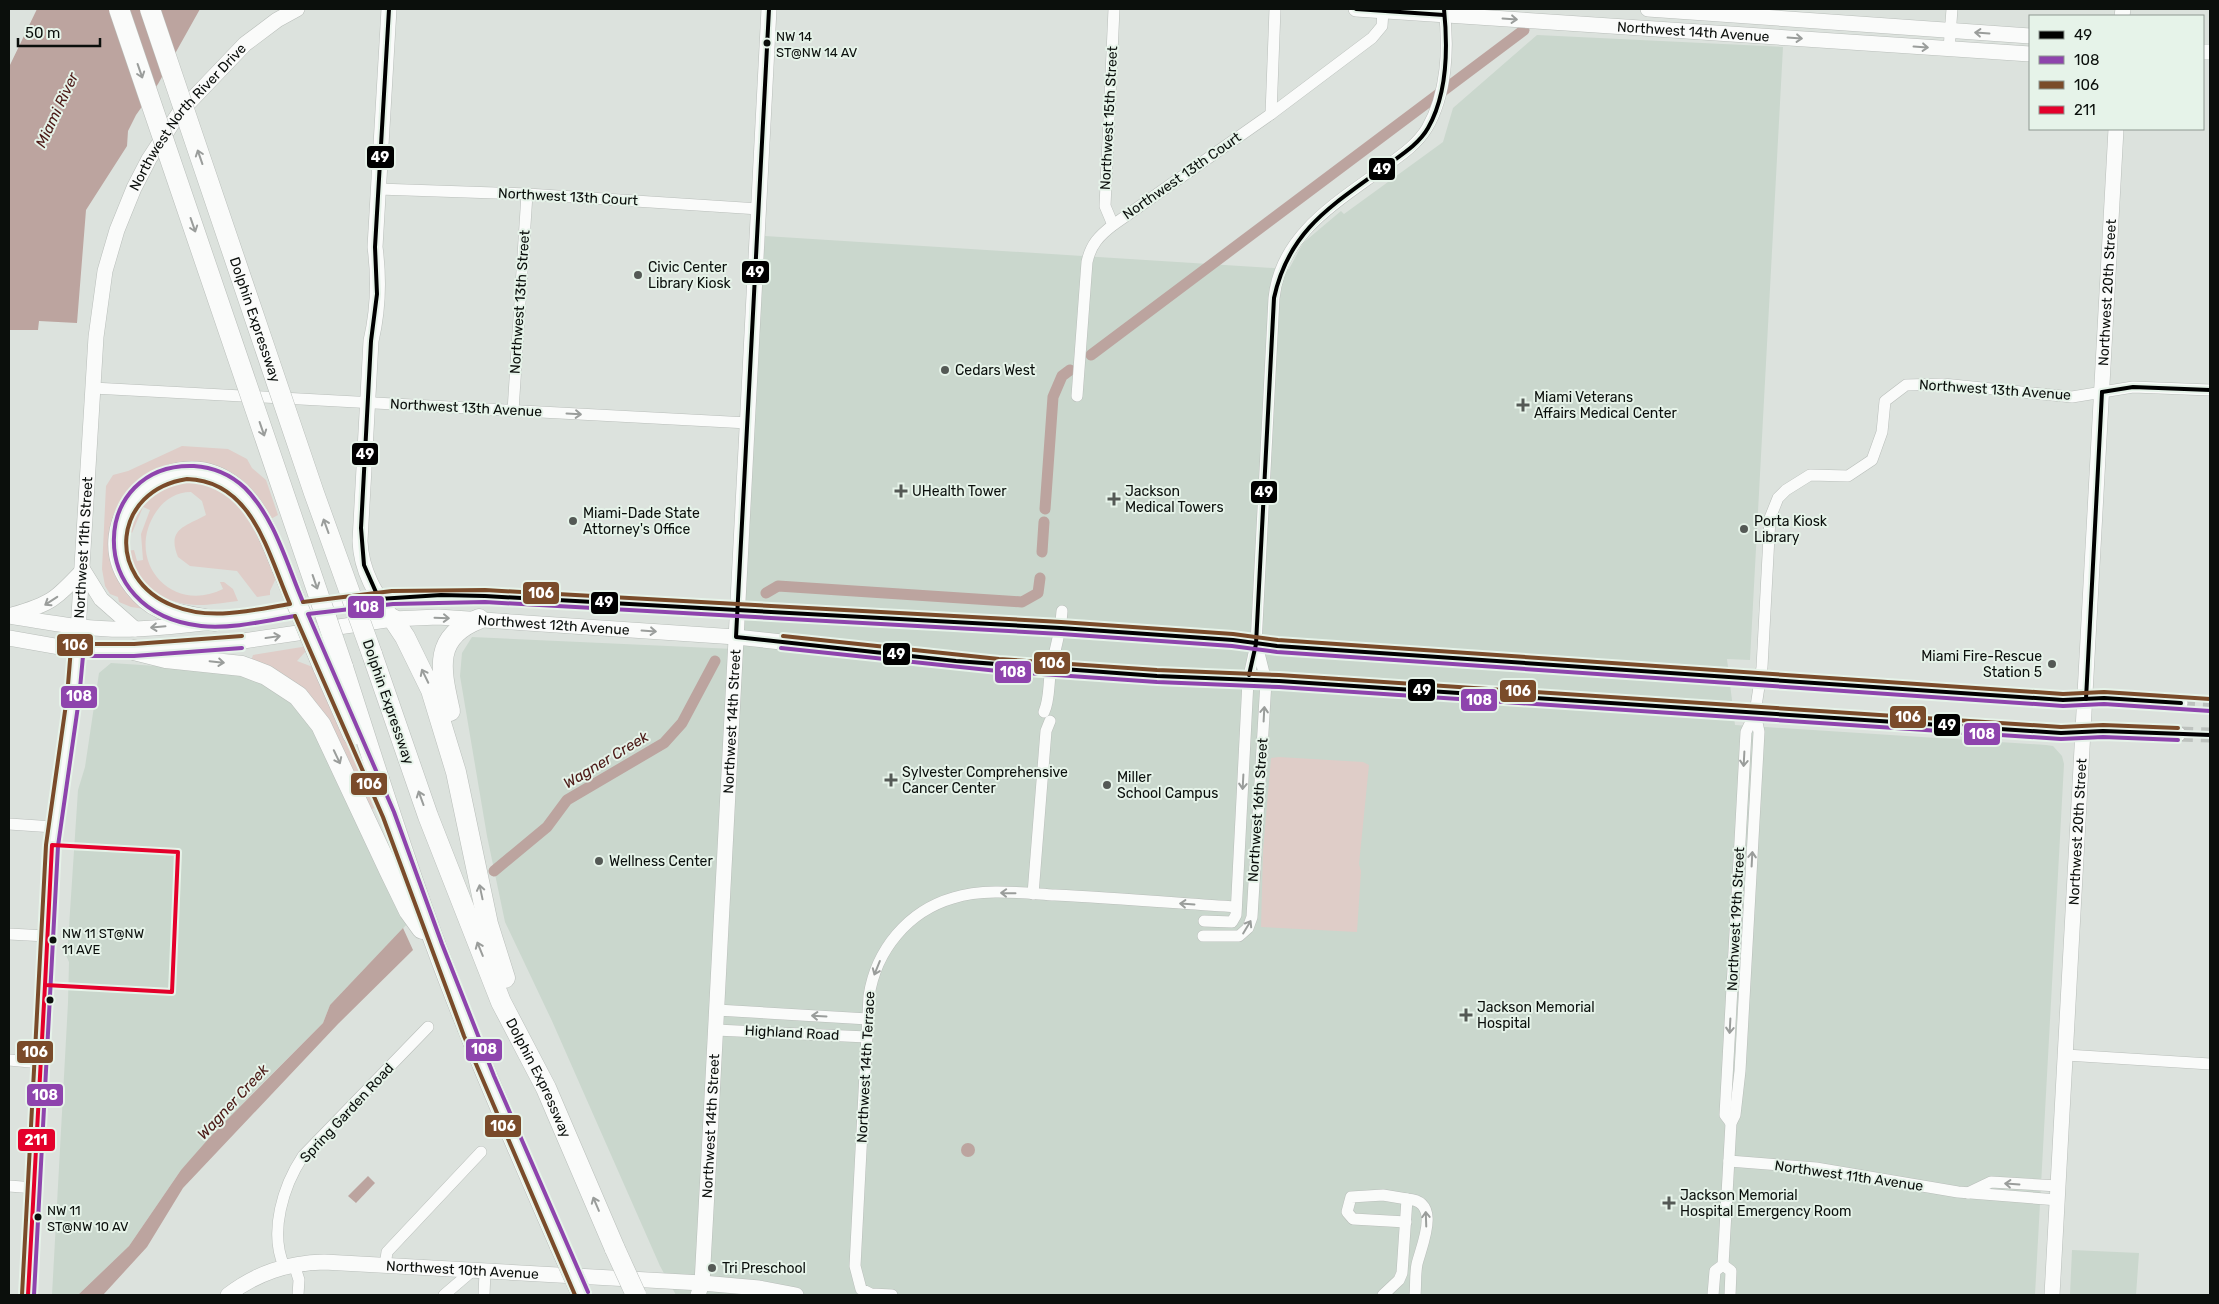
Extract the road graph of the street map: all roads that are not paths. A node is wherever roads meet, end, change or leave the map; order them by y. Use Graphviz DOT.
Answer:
graph roads {
  1 [pos="119,9"];
  2 [pos="150,9"];
  3 [pos="297,9"];
  4 [pos="769,9"];
  5 [pos="1114,9"];
  6 [pos="1275,9"];
  7 [pos="1356,9"];
  8 [pos="1648,9"];
  9 [pos="1952,9"];
  10 [pos="388,10"];
  11 [pos="1383,11"];
  12 [pos="1444,12"];
  13 [pos="1951,31"];
  14 [pos="2029,36"];
  15 [pos="1949,49"];
  16 [pos="2029,54"];
  17 [pos="1271,114"];
  18 [pos="2116,130"];
  19 [pos="378,189"];
  20 [pos="527,194"];
  21 [pos="759,209"];
  22 [pos="1113,225"];
  23 [pos="110,250"];
  24 [pos="94,388"];
  25 [pos="2210,390"];
  26 [pos="2102,392"];
  27 [pos="1077,396"];
  28 [pos="368,403"];
  29 [pos="513,411"];
  30 [pos="748,423"];
  31 [pos="1770,518"];
  32 [pos="83,570"];
  33 [pos="379,599"];
  34 [pos="738,611"];
  35 [pos="1062,611"];
  36 [pos="9,616"];
  37 [pos="393,619"];
  38 [pos="479,619"];
  39 [pos="215,621"];
  40 [pos="79,628"];
  41 [pos="1061,628"];
  42 [pos="135,629"];
  43 [pos="1105,631"];
  44 [pos="1133,633"];
  45 [pos="736,637"];
  46 [pos="9,638"];
  47 [pos="1256,644"];
  48 [pos="77,650"];
  49 [pos="134,650"];
  50 [pos="1051,668"];
  51 [pos="1099,672"];
  52 [pos="1130,674"];
  53 [pos="1760,679"];
  54 [pos="1248,681"];
  55 [pos="1266,681"];
  56 [pos="2086,699"];
  57 [pos="2180,703"];
  58 [pos="1754,714"];
  59 [pos="2084,732"];
  60 [pos="2178,734"];
  61 [pos="456,772"];
  62 [pos="9,824"];
  63 [pos="54,827"];
  64 [pos="397,835"];
  65 [pos="1033,894"];
  66 [pos="1236,907"];
  67 [pos="1204,920"];
  68 [pos="9,934"];
  69 [pos="47,936"];
  70 [pos="1203,936"];
  71 [pos="436,948"];
  72 [pos="717,1010"];
  73 [pos="868,1019"];
  74 [pos="428,1027"];
  75 [pos="716,1030"];
  76 [pos="867,1037"];
  77 [pos="2066,1055"];
  78 [pos="9,1060"];
  79 [pos="41,1063"];
  80 [pos="2210,1064"];
  81 [pos="546,1088"];
  82 [pos="481,1152"];
  83 [pos="1729,1161"];
  84 [pos="9,1186"];
  85 [pos="34,1188"];
  86 [pos="2058,1193"];
  87 [pos="1407,1199"];
  88 [pos="1406,1222"];
  89 [pos="289,1265"];
  90 [pos="1723,1265"];
  91 [pos="385,1266"];
  92 [pos="478,1271"];
  93 [pos="702,1291"];
  94 [pos="1384,1294"];
  95 [pos="28,1295"];
  96 [pos="228,1295"];
  97 [pos="298,1295"];
  98 [pos="444,1295"];
  99 [pos="484,1295"];
  100 [pos="582,1295"];
  101 [pos="636,1295"];
  102 [pos="794,1295"];
  103 [pos="892,1295"];
  104 [pos="1402,1295"];
  105 [pos="1415,1295"];
  106 [pos="1714,1295"];
  107 [pos="1730,1295"];
  108 [pos="2052,1295"];
  1 -- 64 [label="highway, Dolphin Expressway, one-way, bridge"];
  81 -- 2 [label="highway, Dolphin Expressway, one-way, bridge"];
  3 -- 23 [label="main road, Northwest North River Drive"];
  4 -- 21 [label="main road, Northwest 14th Street"];
  5 -- 22 [label="street, Northwest 15th Street"];
  6 -- 17 [label="street"];
  7 -- 11 [label="main road, Northwest 14th Avenue"];
  8 -- 13 [label="main road, Northwest 14th Avenue"];
  9 -- 13 [label="street"];
  10 -- 19 [label="main road"];
  11 -- 12 [label="main road, Northwest 14th Avenue"];
  11 -- 17 [label="street, Northwest 13th Court"];
  12 -- 15 [label="main road, Northwest 14th Avenue, one-way"];
  12 -- 47 [label="street, Northwest 16th Street"];
  14 -- 13 [label="main road, Northwest 14th Avenue, one-way"];
  13 -- 15 [label="street"];
  15 -- 16 [label="main road, Northwest 14th Avenue"];
  17 -- 22 [label="street, Northwest 13th Court"];
  18 -- 26 [label="main road, Northwest 20th Street"];
  19 -- 20 [label="street, Northwest 13th Court"];
  19 -- 28 [label="main road"];
  20 -- 21 [label="street, Northwest 13th Court"];
  20 -- 29 [label="street, Northwest 13th Street"];
  21 -- 30 [label="main road, Northwest 14th Street"];
  22 -- 27 [label="street, Northwest 13th Court"];
  23 -- 24 [label="main road, Northwest 11th Street"];
  24 -- 28 [label="street, Northwest 13th Avenue"];
  24 -- 32 [label="main road, Northwest 11th Street"];
  25 -- 26 [label="street, Northwest 13th Avenue"];
  26 -- 31 [label="street, Northwest 13th Avenue"];
  26 -- 56 [label="main road, Northwest 20th Street"];
  28 -- 29 [label="street, Northwest 13th Avenue"];
  28 -- 33 [label="main road"];
  29 -- 30 [label="street, Northwest 13th Avenue, one-way"];
  30 -- 34 [label="main road, Northwest 14th Street"];
  31 -- 53 [label="street, Northwest 19th Street"];
  32 -- 36 [label="main road, one-way"];
  32 -- 40 [label="main road, Northwest 11th Street"];
  32 -- 42 [label="main road"];
  33 -- 34 [label="main road, Northwest 12th Avenue"];
  33 -- 37 [label="main road"];
  33 -- 39 [label="main road, Northwest 12th Avenue"];
  34 -- 41 [label="main road, Northwest 12th Avenue"];
  34 -- 45 [label="main road, Northwest 14th Street"];
  35 -- 41 [label="street"];
  36 -- 40 [label="main road, Northwest 12th Avenue"];
  37 -- 38 [label="main road, Northwest 12th Avenue, one-way"];
  49 -- 37 [label="main road, Northwest 12th Avenue, one-way"];
  61 -- 37 [label="highway, one-way"];
  38 -- 45 [label="main road, Northwest 12th Avenue, one-way"];
  38 -- 61 [label="highway"];
  39 -- 42 [label="main road, Northwest 12th Avenue, one-way"];
  39 -- 64 [label="highway, bridge"];
  40 -- 42 [label="main road, Northwest 12th Avenue"];
  40 -- 48 [label="main road, Northwest 11th Street"];
  41 -- 43 [label="main road, Northwest 12th Avenue"];
  41 -- 50 [label="street"];
  44 -- 47 [label="main road"];
  45 -- 50 [label="main road, Northwest 12th Avenue"];
  45 -- 72 [label="main road, Northwest 14th Street"];
  46 -- 48 [label="main road, Northwest 12th Avenue"];
  47 -- 53 [label="main road"];
  47 -- 54 [label="street, Northwest 16th Street"];
  47 -- 55 [label="street, Northwest 16th Street"];
  48 -- 49 [label="main road, Northwest 12th Avenue"];
  48 -- 63 [label="main road, Northwest 11th Street"];
  49 -- 71 [label="highway, one-way"];
  50 -- 51 [label="main road, Northwest 12th Avenue"];
  50 -- 65 [label="street"];
  52 -- 54 [label="main road"];
  53 -- 56 [label="main road"];
  53 -- 58 [label="street, Northwest 19th Street"];
  54 -- 55 [label="main road"];
  54 -- 66 [label="street, Northwest 16th Street, one-way"];
  55 -- 58 [label="main road"];
  70 -- 55 [label="street, Northwest 16th Street, one-way"];
  56 -- 57 [label="main road"];
  56 -- 59 [label="main road, Northwest 20th Street"];
  58 -- 59 [label="main road"];
  58 -- 83 [label="street, Northwest 19th Street"];
  59 -- 60 [label="main road"];
  59 -- 77 [label="main road, Northwest 20th Street"];
  81 -- 61 [label="highway, one-way"];
  62 -- 63 [label="street"];
  63 -- 69 [label="main road, Northwest 11th Street"];
  64 -- 71 [label="highway, Dolphin Expressway"];
  66 -- 65 [label="street, Northwest 14th Terrace, one-way"];
  65 -- 73 [label="street, Northwest 14th Terrace, one-way"];
  66 -- 67 [label="street"];
  68 -- 69 [label="street"];
  69 -- 79 [label="main road, Northwest 11th Street"];
  71 -- 100 [label="highway, Dolphin Expressway, bridge"];
  73 -- 72 [label="street, Highland Road, one-way"];
  72 -- 75 [label="main road, Northwest 14th Street"];
  73 -- 76 [label="street, Northwest 14th Terrace"];
  74 -- 89 [label="street, Spring Garden Road"];
  75 -- 76 [label="street, Highland Road"];
  75 -- 93 [label="main road, Northwest 14th Street"];
  76 -- 103 [label="street, Northwest 14th Terrace"];
  77 -- 80 [label="street"];
  77 -- 86 [label="main road, Northwest 20th Street"];
  78 -- 79 [label="street"];
  79 -- 85 [label="main road, Northwest 11th Street"];
  101 -- 81 [label="highway, Dolphin Expressway, one-way, bridge"];
  82 -- 91 [label="street"];
  83 -- 86 [label="street, Northwest 11th Avenue"];
  83 -- 90 [label="street, Northwest 19th Street"];
  84 -- 85 [label="street"];
  85 -- 95 [label="main road, Northwest 11th Street"];
  86 -- 108 [label="main road, Northwest 20th Street"];
  87 -- 88 [label="street"];
  87 -- 88 [label="street"];
  105 -- 87 [label="street, one-way"];
  88 -- 94 [label="street"];
  89 -- 91 [label="main road, Northwest 10th Avenue"];
  89 -- 96 [label="main road, Northwest 10th Avenue"];
  89 -- 97 [label="street, Spring Garden Road"];
  90 -- 106 [label="street, Northwest 19th Street"];
  90 -- 107 [label="street, Northwest 19th Street"];
  91 -- 92 [label="main road, Northwest 10th Avenue"];
  92 -- 93 [label="main road, Northwest 10th Avenue"];
  92 -- 98 [label="street"];
  92 -- 99 [label="street"];
  93 -- 102 [label="main road, Northwest 10th Avenue"];
  94 -- 104 [label="street"];
}
